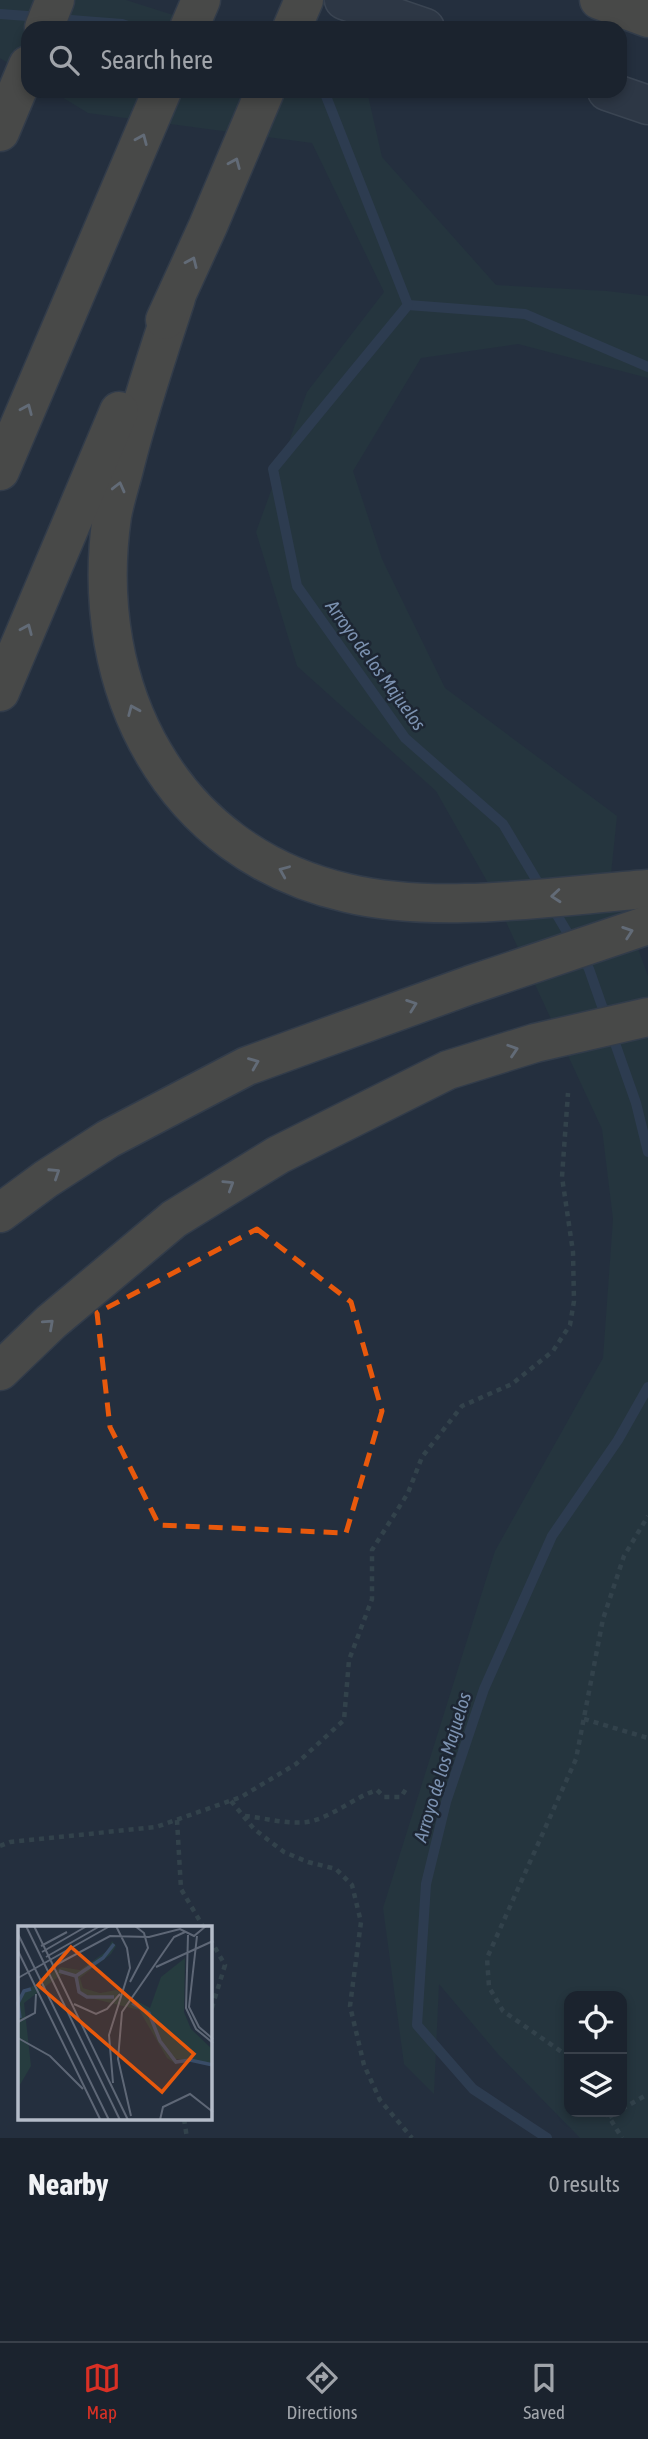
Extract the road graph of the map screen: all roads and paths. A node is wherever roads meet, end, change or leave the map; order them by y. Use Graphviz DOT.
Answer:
graph roads {
  1 [pos="55,0"];
  2 [pos="201,0"];
  3 [pos="304,0"];
  4 [pos="344,0"];
  5 [pos="599,0"];
  6 [pos="648,18"];
  7 [pos="47,21"];
  8 [pos="192,21"];
  9 [pos="295,21"];
  10 [pos="405,21"];
  11 [pos="21,82"];
  12 [pos="159,98"];
  13 [pos="262,98"];
  14 [pos="626,98"];
  15 [pos="648,106"];
  16 [pos="0,132"];
  17 [pos="176,298"];
  18 [pos="0,471"];
  19 [pos="0,692"];
  20 [pos="648,888"];
  21 [pos="648,925"];
  22 [pos="648,1017"];
  23 [pos="568,1093"];
  24 [pos="0,1213"];
  25 [pos="0,1371"];
  26 [pos="648,1516"];
  27 [pos="584,1719"];
  28 [pos="648,1738"];
  29 [pos="406,1789"];
  30 [pos="231,1801"];
  31 [pos="244,1816"];
  32 [pos="177,1820"];
  33 [pos="0,1846"];
  34 [pos="203,1926"];
  35 [pos="212,1942"];
  36 [pos="212,2007"];
  37 [pos="565,2054"];
  38 [pos="648,2094"];
  39 [pos="627,2107"];
  40 [pos="608,2117"];
  41 [pos="184,2120"];
  42 [pos="187,2138"];
  43 [pos="412,2138"];
  44 [pos="622,2138"];
  1 -- 7 [label="highway"];
  2 -- 8 [label="highway"];
  3 -- 9 [label="highway"];
  4 -- 10 [label="street"];
  5 -- 6 [label="highway"];
  11 -- 16 [label="highway"];
  18 -- 12 [label="highway, one-way"];
  17 -- 13 [label="highway, one-way"];
  14 -- 15 [label="street"];
  19 -- 17 [label="highway, one-way"];
  20 -- 17 [label="highway, one-way"];
  24 -- 21 [label="highway, one-way"];
  25 -- 22 [label="highway, one-way"];
  23 -- 30 [label="path"];
  26 -- 27 [label="path"];
  27 -- 28 [label="path"];
  27 -- 37 [label="path"];
  29 -- 31 [label="path"];
  30 -- 31 [label="path"];
  30 -- 32 [label="path"];
  31 -- 43 [label="path"];
  32 -- 33 [label="path"];
  32 -- 34 [label="path"];
  35 -- 36 [label="path"];
  38 -- 39 [label="path"];
  40 -- 44 [label="path"];
  41 -- 42 [label="path"];
}
